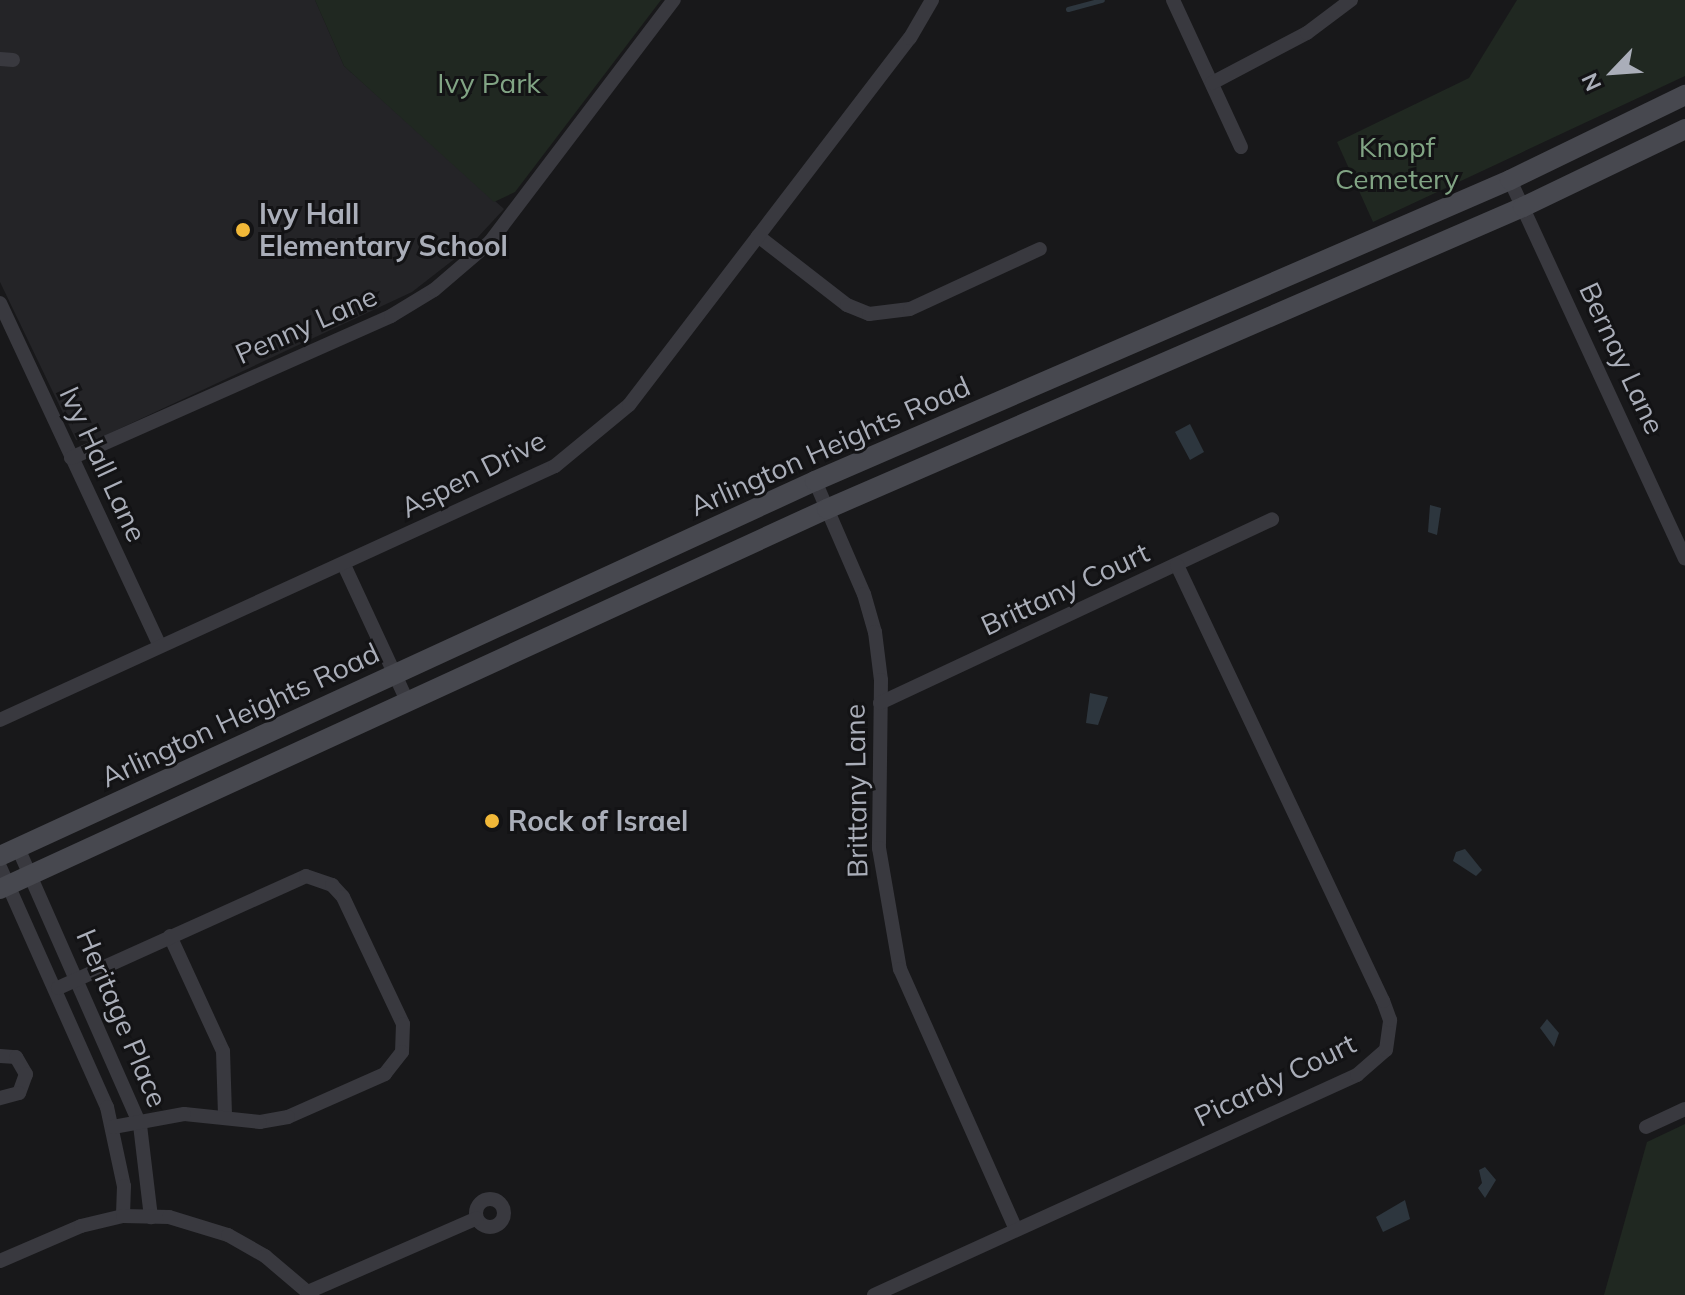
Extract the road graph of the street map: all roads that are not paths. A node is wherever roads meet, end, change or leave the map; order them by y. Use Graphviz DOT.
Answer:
graph roads {
  1 [pos="674,0"];
  2 [pos="932,0"];
  3 [pos="1173,0"];
  4 [pos="1351,0"];
  5 [pos="1212,83"];
  6 [pos="1685,95"];
  7 [pos="1685,129"];
  8 [pos="1241,147"];
  9 [pos="1510,180"];
  10 [pos="1523,207"];
  11 [pos="758,236"];
  12 [pos="1040,249"];
  13 [pos="0,303"];
  14 [pos="71,458"];
  15 [pos="815,481"];
  16 [pos="827,509"];
  17 [pos="1272,519"];
  18 [pos="1685,558"];
  19 [pos="344,565"];
  20 [pos="1177,565"];
  21 [pos="614,574"];
  22 [pos="536,642"];
  23 [pos="160,646"];
  24 [pos="395,675"];
  25 [pos="407,701"];
  26 [pos="880,703"];
  27 [pos="0,720"];
  28 [pos="9,852"];
  29 [pos="31,875"];
  30 [pos="3,880"];
  31 [pos="170,936"];
  32 [pos="78,980"];
  33 [pos="58,988"];
  34 [pos="0,1056"];
  35 [pos="0,1098"];
  36 [pos="1685,1109"];
  37 [pos="225,1116"];
  38 [pos="140,1125"];
  39 [pos="113,1127"];
  40 [pos="1646,1127"];
  41 [pos="123,1216"];
  42 [pos="151,1217"];
  43 [pos="477,1218"];
  44 [pos="1016,1229"];
  45 [pos="0,1261"];
  46 [pos="309,1293"];
  47 [pos="874,1295"];
  1 -- 14 [label="street, Penny Lane"];
  2 -- 11 [label="street, Aspen Drive"];
  3 -- 5 [label="street"];
  4 -- 5 [label="street"];
  5 -- 8 [label="street"];
  6 -- 9 [label="main road, Arlington Heights Road"];
  7 -- 10 [label="main road, Arlington Heights Road"];
  9 -- 10 [label="street, Bernay Lane"];
  9 -- 15 [label="main road, Arlington Heights Road"];
  10 -- 16 [label="main road, Arlington Heights Road"];
  10 -- 18 [label="street, Bernay Lane"];
  11 -- 12 [label="street"];
  11 -- 19 [label="street, Aspen Drive"];
  13 -- 14 [label="street, Ivy Hall Lane"];
  14 -- 23 [label="street, Ivy Hall Lane"];
  15 -- 16 [label="street, Brittany Lane"];
  15 -- 21 [label="main road, Arlington Heights Road"];
  16 -- 22 [label="main road, Arlington Heights Road"];
  16 -- 26 [label="street, Brittany Lane"];
  17 -- 20 [label="street, Brittany Court"];
  19 -- 23 [label="street, Aspen Drive"];
  19 -- 24 [label="street"];
  20 -- 26 [label="street, Brittany Court"];
  20 -- 44 [label="street, Picardy Court"];
  21 -- 22 [label="main road"];
  21 -- 24 [label="main road, Arlington Heights Road"];
  22 -- 25 [label="main road, Arlington Heights Road"];
  23 -- 27 [label="street, Aspen Drive"];
  24 -- 25 [label="street"];
  24 -- 28 [label="main road, Arlington Heights Road"];
  25 -- 29 [label="main road, Arlington Heights Road"];
  26 -- 44 [label="street, Brittany Lane"];
  28 -- 29 [label="street, Heritage Place"];
  29 -- 30 [label="main road, Arlington Heights Road"];
  29 -- 32 [label="street, Heritage Place"];
  30 -- 33 [label="street, Heritage Place"];
  31 -- 32 [label="street"];
  31 -- 37 [label="street"];
  31 -- 37 [label="street"];
  32 -- 33 [label="street"];
  32 -- 38 [label="street, Heritage Place"];
  33 -- 39 [label="street, Heritage Place"];
  34 -- 35 [label="street"];
  36 -- 40 [label="street"];
  37 -- 38 [label="street"];
  38 -- 39 [label="street"];
  38 -- 42 [label="street, Heritage Place"];
  39 -- 41 [label="street, Heritage Place"];
  41 -- 42 [label="street"];
  41 -- 45 [label="street"];
  42 -- 46 [label="street"];
  43 -- 46 [label="street"];
  44 -- 47 [label="street, Picardy Court"];
}
